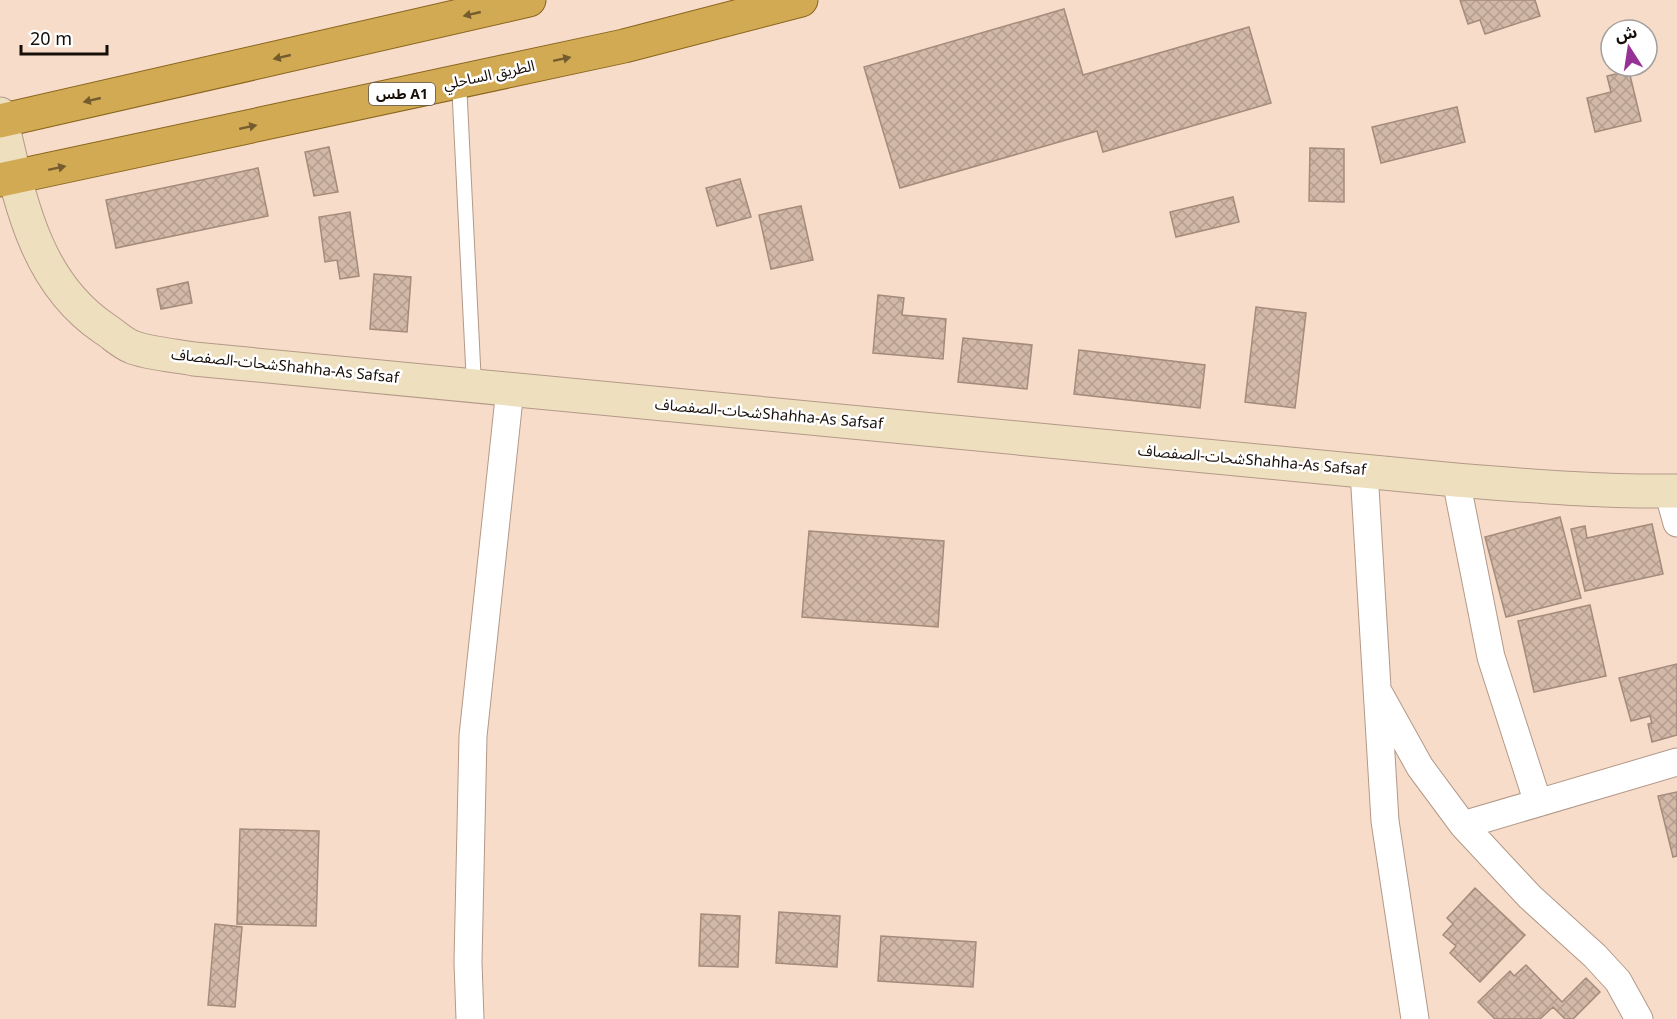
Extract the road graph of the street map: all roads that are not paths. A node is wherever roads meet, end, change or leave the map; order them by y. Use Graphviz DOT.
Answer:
graph roads {
  1 [pos="529,0"];
  2 [pos="801,0"];
  3 [pos="459,82"];
  4 [pos="0,119"];
  5 [pos="7,179"];
  6 [pos="474,385"];
  7 [pos="510,389"];
  8 [pos="1364,471"];
  9 [pos="1456,480"];
  10 [pos="1673,491"];
  11 [pos="1677,523"];
  12 [pos="1377,688"];
  13 [pos="1677,762"];
  14 [pos="1538,803"];
  15 [pos="1463,825"];
  16 [pos="470,1019"];
  17 [pos="1415,1019"];
  18 [pos="1639,1019"];
  1 -- 4 [label="highway, one-way"];
  3 -- 2 [label="highway, الطريق الساحلي / طس A1, one-way"];
  5 -- 3 [label="highway, الطريق الساحلي / طس A1, one-way"];
  3 -- 6 [label="lane"];
  4 -- 5 [label="main road, شحات-الصفصافShahha-As Safsaf"];
  5 -- 6 [label="main road, شحات-الصفصافShahha-As Safsaf"];
  6 -- 7 [label="main road, شحات-الصفصافShahha-As Safsaf"];
  7 -- 8 [label="main road, شحات-الصفصافShahha-As Safsaf"];
  7 -- 16 [label="street"];
  8 -- 9 [label="main road, شحات-الصفصافShahha-As Safsaf"];
  8 -- 12 [label="street"];
  9 -- 10 [label="main road, شحات-الصفصافShahha-As Safsaf"];
  9 -- 14 [label="street"];
  10 -- 11 [label="street"];
  12 -- 15 [label="street"];
  12 -- 17 [label="street"];
  13 -- 14 [label="street"];
  14 -- 15 [label="street"];
  15 -- 18 [label="street"];
}
